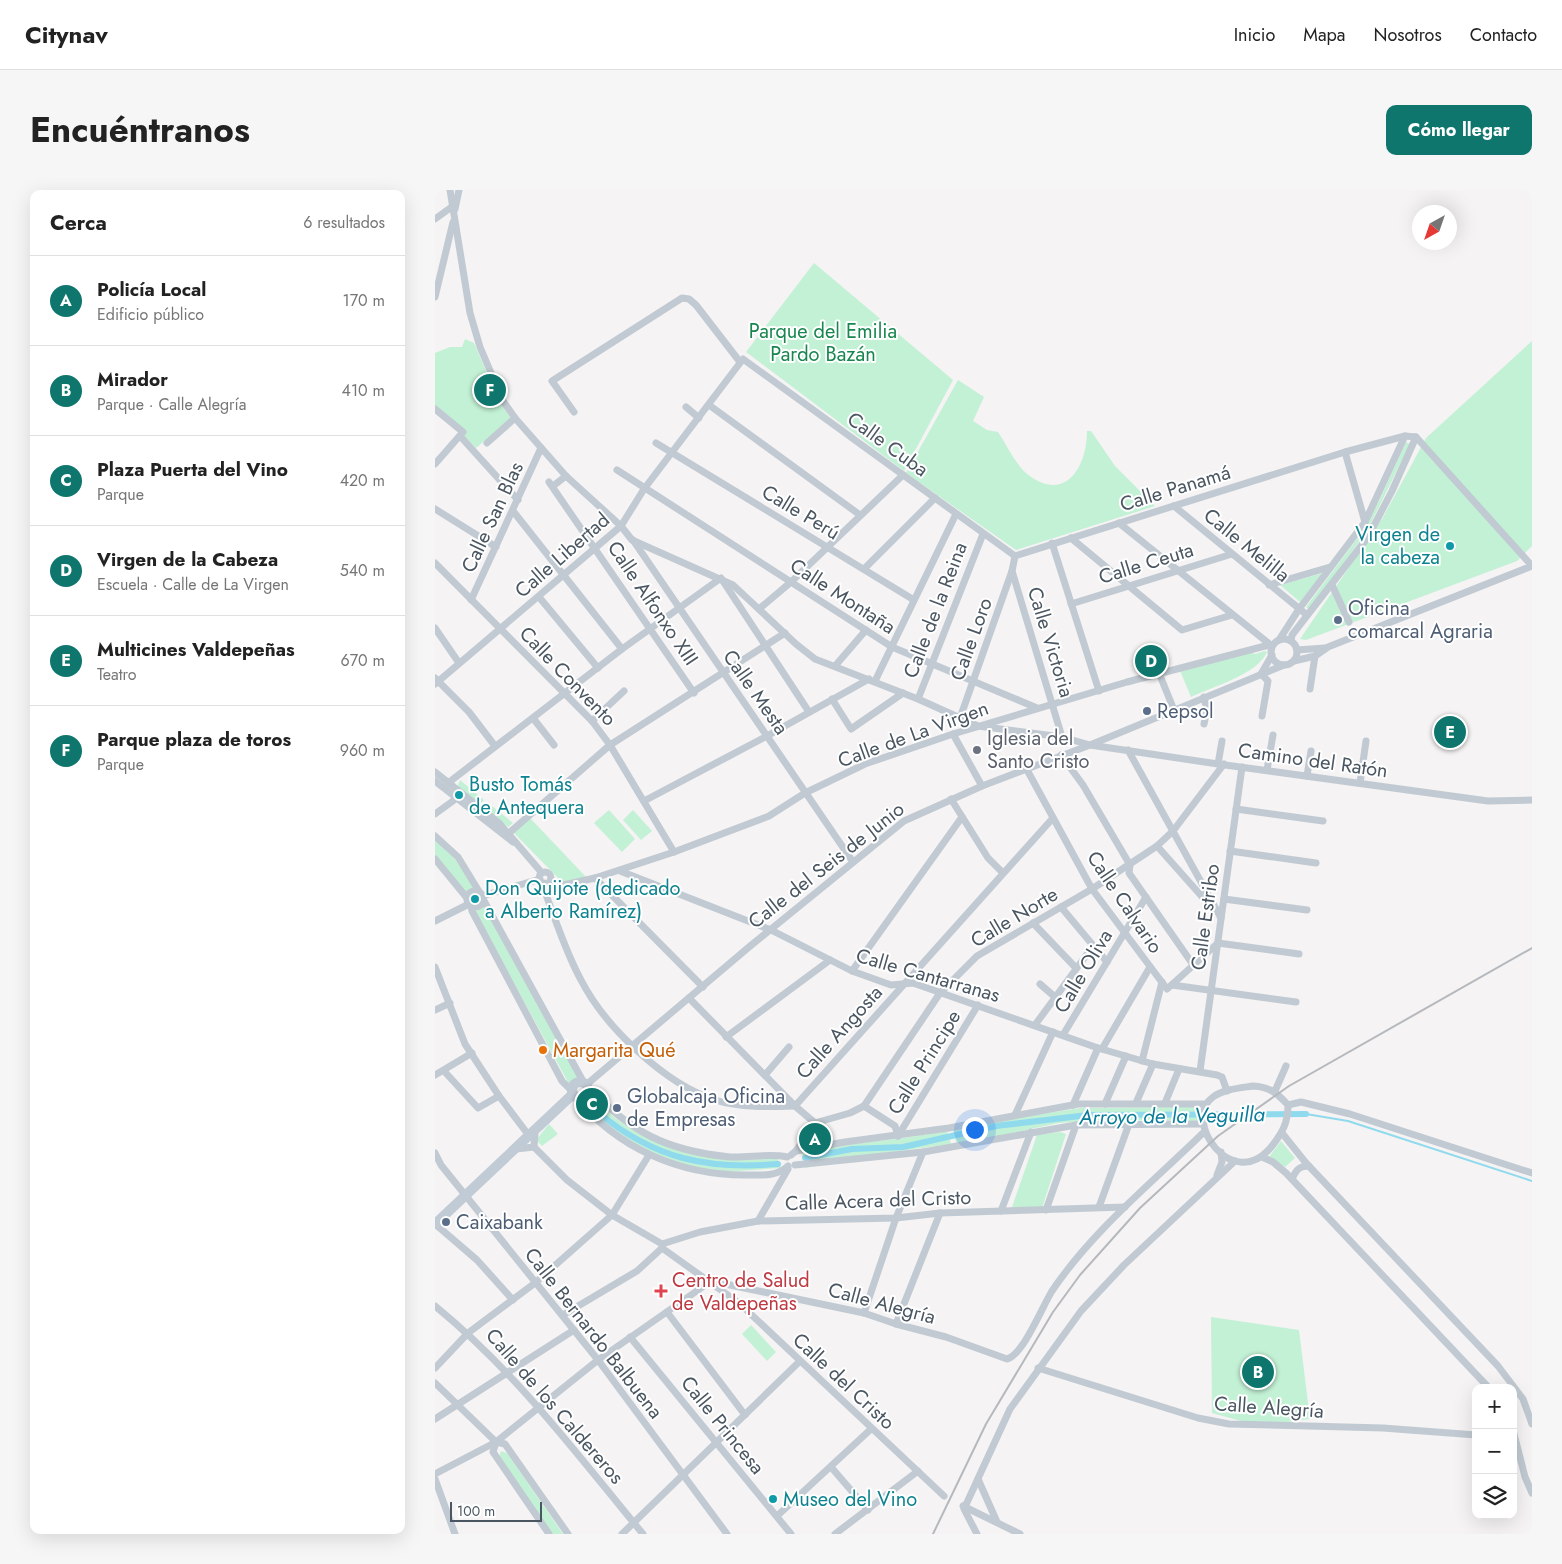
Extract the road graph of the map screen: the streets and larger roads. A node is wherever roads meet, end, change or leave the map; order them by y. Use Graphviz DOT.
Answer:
graph roads {
  1 [pos="450,190"];
  2 [pos="459,190"];
  3 [pos="453,206"];
  4 [pos="454,217"];
  5 [pos="435,218"];
  6 [pos="437,279"];
  7 [pos="435,297"];
  8 [pos="741,360"];
  9 [pos="709,405"];
  10 [pos="686,407"];
  11 [pos="435,409"];
  12 [pos="574,412"];
  13 [pos="515,418"];
  14 [pos="699,418"];
  15 [pos="461,434"];
  16 [pos="1405,436"];
  17 [pos="1416,438"];
  18 [pos="487,443"];
  19 [pos="656,443"];
  20 [pos="541,448"];
  21 [pos="671,452"];
  22 [pos="1345,452"];
  23 [pos="435,464"];
  24 [pos="617,470"];
  25 [pos="903,475"];
  26 [pos="566,476"];
  27 [pos="644,488"];
  28 [pos="935,498"];
  29 [pos="517,500"];
  30 [pos="1174,506"];
  31 [pos="435,509"];
  32 [pos="513,511"];
  33 [pos="956,514"];
  34 [pos="860,515"];
  35 [pos="1365,522"];
  36 [pos="1119,523"];
  37 [pos="621,526"];
  38 [pos="983,534"];
  39 [pos="1071,538"];
  40 [pos="632,540"];
  41 [pos="1052,543"];
  42 [pos="496,547"];
  43 [pos="827,547"];
  44 [pos="596,549"];
  45 [pos="1231,554"];
  46 [pos="1015,556"];
  47 [pos="435,563"];
  48 [pos="1532,566"];
  49 [pos="1330,567"];
  50 [pos="864,569"];
  51 [pos="1177,570"];
  52 [pos="1012,571"];
  53 [pos="564,576"];
  54 [pos="721,578"];
  55 [pos="791,582"];
  56 [pos="1128,585"];
  57 [pos="1269,585"];
  58 [pos="1332,585"];
  59 [pos="539,596"];
  60 [pos="471,600"];
  61 [pos="914,600"];
  62 [pos="1071,604"];
  63 [pos="678,608"];
  64 [pos="759,608"];
  65 [pos="1299,609"];
  66 [pos="1232,615"];
  67 [pos="1307,616"];
  68 [pos="1349,622"];
  69 [pos="435,628"];
  70 [pos="650,628"];
  71 [pos="501,630"];
  72 [pos="866,630"];
  73 [pos="785,633"];
  74 [pos="1279,640"];
  75 [pos="1291,640"];
  76 [pos="1271,645"];
  77 [pos="766,647"];
  78 [pos="892,647"];
  79 [pos="1328,647"];
  80 [pos="622,649"];
  81 [pos="1297,650"];
  82 [pos="1271,655"];
  83 [pos="1315,656"];
  84 [pos="1294,661"];
  85 [pos="932,662"];
  86 [pos="459,663"];
  87 [pos="1284,665"];
  88 [pos="835,666"];
  89 [pos="598,668"];
  90 [pos="723,673"];
  91 [pos="1159,673"];
  92 [pos="1261,674"];
  93 [pos="872,680"];
  94 [pos="973,680"];
  95 [pos="436,681"];
  96 [pos="1310,688"];
  97 [pos="1099,690"];
  98 [pos="624,692"];
  99 [pos="564,693"];
  100 [pos="694,693"];
  101 [pos="903,693"];
  102 [pos="1204,698"];
  103 [pos="832,699"];
  104 [pos="918,699"];
  105 [pos="1052,704"];
  106 [pos="1037,708"];
  107 [pos="1174,710"];
  108 [pos="809,712"];
  109 [pos="1262,716"];
  110 [pos="533,718"];
  111 [pos="960,718"];
  112 [pos="592,721"];
  113 [pos="1204,724"];
  114 [pos="978,726"];
  115 [pos="953,734"];
  116 [pos="1273,735"];
  117 [pos="767,736"];
  118 [pos="1062,737"];
  119 [pos="1222,740"];
  120 [pos="1366,741"];
  121 [pos="554,745"];
  122 [pos="610,745"];
  123 [pos="1090,745"];
  124 [pos="495,746"];
  125 [pos="1128,750"];
  126 [pos="1311,751"];
  127 [pos="1061,755"];
  128 [pos="1221,764"];
  129 [pos="1242,767"];
  130 [pos="1026,768"];
  131 [pos="1267,770"];
  132 [pos="435,772"];
  133 [pos="1307,776"];
  134 [pos="435,781"];
  135 [pos="448,783"];
  136 [pos="1360,783"];
  137 [pos="982,786"];
  138 [pos="805,793"];
  139 [pos="458,796"];
  140 [pos="951,799"];
  141 [pos="1532,800"];
  142 [pos="644,801"];
  143 [pos="1236,809"];
  144 [pos="435,814"];
  145 [pos="962,817"];
  146 [pos="1053,818"];
  147 [pos="1323,821"];
  148 [pos="1173,831"];
  149 [pos="509,833"];
  150 [pos="435,836"];
  151 [pos="1157,846"];
  152 [pos="1230,851"];
  153 [pos="675,852"];
  154 [pos="527,853"];
  155 [pos="435,859"];
  156 [pos="853,862"];
  157 [pos="1316,863"];
  158 [pos="1130,866"];
  159 [pos="620,871"];
  160 [pos="1003,873"];
  161 [pos="595,878"];
  162 [pos="544,879"];
  163 [pos="1092,889"];
  164 [pos="482,896"];
  165 [pos="1146,897"];
  166 [pos="1224,899"];
  167 [pos="469,903"];
  168 [pos="1061,908"];
  169 [pos="1307,910"];
  170 [pos="1221,918"];
  171 [pos="435,921"];
  172 [pos="1033,923"];
  173 [pos="771,930"];
  174 [pos="1125,932"];
  175 [pos="1218,943"];
  176 [pos="1093,946"];
  177 [pos="1299,954"];
  178 [pos="831,960"];
  179 [pos="1107,962"];
  180 [pos="435,966"];
  181 [pos="1194,966"];
  182 [pos="1150,967"];
  183 [pos="1076,968"];
  184 [pos="852,971"];
  185 [pos="1162,982"];
  186 [pos="905,983"];
  187 [pos="1040,984"];
  188 [pos="1172,985"];
  189 [pos="703,987"];
  190 [pos="1211,989"];
  191 [pos="940,993"];
  192 [pos="1055,997"];
  193 [pos="689,998"];
  194 [pos="1296,1002"];
  195 [pos="450,1004"];
  196 [pos="979,1005"];
  197 [pos="435,1010"];
  198 [pos="1035,1025"];
  199 [pos="1053,1032"];
  200 [pos="1063,1035"];
  201 [pos="726,1037"];
  202 [pos="631,1046"];
  203 [pos="789,1047"];
  204 [pos="1100,1049"];
  205 [pos="472,1053"];
  206 [pos="1126,1056"];
  207 [pos="1142,1060"];
  208 [pos="1153,1064"];
  209 [pos="1286,1066"];
  210 [pos="1179,1069"];
  211 [pos="1200,1071"];
  212 [pos="444,1072"];
  213 [pos="435,1075"];
  214 [pos="765,1075"];
  215 [pos="586,1085"];
  216 [pos="1227,1091"];
  217 [pos="1275,1091"];
  218 [pos="574,1094"];
  219 [pos="499,1096"];
  220 [pos="1136,1103"];
  221 [pos="1165,1103"];
  222 [pos="1105,1104"];
  223 [pos="1205,1104"];
  224 [pos="1288,1104"];
  225 [pos="1073,1105"];
  226 [pos="795,1106"];
  227 [pos="864,1106"];
  228 [pos="1015,1115"];
  229 [pos="815,1123"];
  230 [pos="1129,1124"];
  231 [pos="1203,1124"];
  232 [pos="1076,1126"];
  233 [pos="1031,1132"];
  234 [pos="1205,1132"];
  235 [pos="1282,1133"];
  236 [pos="533,1134"];
  237 [pos="898,1136"];
  238 [pos="534,1147"];
  239 [pos="517,1149"];
  240 [pos="923,1152"];
  241 [pos="1221,1152"];
  242 [pos="435,1153"];
  243 [pos="791,1154"];
  244 [pos="649,1155"];
  245 [pos="1262,1157"];
  246 [pos="1235,1161"];
  247 [pos="791,1166"];
  248 [pos="1309,1166"];
  249 [pos="1532,1173"];
  250 [pos="1217,1176"];
  251 [pos="1292,1179"];
  252 [pos="466,1196"];
  253 [pos="1099,1207"];
  254 [pos="1125,1208"];
  255 [pos="1046,1210"];
  256 [pos="1001,1211"];
  257 [pos="940,1213"];
  258 [pos="612,1215"];
  259 [pos="896,1218"];
  260 [pos="758,1221"];
  261 [pos="435,1224"];
  262 [pos="662,1246"];
  263 [pos="711,1281"];
  264 [pos="535,1283"];
  265 [pos="747,1290"];
  266 [pos="513,1300"];
  267 [pos="739,1304"];
  268 [pos="435,1306"];
  269 [pos="667,1312"];
  270 [pos="864,1313"];
  271 [pos="563,1315"];
  272 [pos="896,1324"];
  273 [pos="574,1330"];
  274 [pos="468,1333"];
  275 [pos="630,1337"];
  276 [pos="598,1360"];
  277 [pos="799,1362"];
  278 [pos="435,1368"];
  279 [pos="1038,1368"];
  280 [pos="508,1372"];
  281 [pos="435,1383"];
  282 [pos="1485,1384"];
  283 [pos="459,1405"];
  284 [pos="539,1408"];
  285 [pos="745,1415"];
  286 [pos="435,1419"];
  287 [pos="1532,1424"];
  288 [pos="871,1430"];
  289 [pos="1472,1435"];
  290 [pos="496,1442"];
  291 [pos="717,1442"];
  292 [pos="1517,1446"];
  293 [pos="831,1467"];
  294 [pos="918,1471"];
  295 [pos="435,1474"];
  296 [pos="682,1475"];
  297 [pos="435,1479"];
  298 [pos="978,1479"];
  299 [pos="1532,1493"];
  300 [pos="944,1496"];
  301 [pos="965,1506"];
  302 [pos="868,1510"];
  303 [pos="777,1516"];
  304 [pos="997,1522"];
  305 [pos="634,1523"];
  306 [pos="455,1534"];
  307 [pos="549,1534"];
  308 [pos="568,1534"];
  309 [pos="622,1534"];
  310 [pos="643,1534"];
  311 [pos="727,1534"];
  312 [pos="791,1534"];
  313 [pos="835,1534"];
  314 [pos="977,1534"];
  315 [pos="1020,1534"];
  1 -- 3 [label="street"];
  2 -- 4 [label="street"];
  3 -- 4 [label="street"];
  3 -- 5 [label="street"];
  4 -- 6 [label="street"];
  4 -- 13 [label="street, Calle Mesta"];
  6 -- 7 [label="street"];
  8 -- 9 [label="street, Calle Libertad"];
  8 -- 12 [label="street, Calle Cuba"];
  8 -- 25 [label="street, Calle Cuba"];
  9 -- 14 [label="street, Calle Libertad"];
  9 -- 34 [label="street"];
  10 -- 14 [label="street"];
  11 -- 15 [label="street"];
  13 -- 18 [label="street"];
  13 -- 20 [label="street, Calle Mesta"];
  14 -- 21 [label="street, Calle Libertad"];
  15 -- 23 [label="street"];
  15 -- 29 [label="street"];
  16 -- 17 [label="street"];
  16 -- 22 [label="street, Calle Panamá"];
  16 -- 35 [label="street"];
  17 -- 48 [label="street"];
  17 -- 58 [label="street"];
  19 -- 21 [label="street, Calle Perú"];
  20 -- 26 [label="street, Calle Mesta"];
  20 -- 29 [label="street, Calle San Blas"];
  21 -- 27 [label="street, Calle Libertad"];
  21 -- 43 [label="street, Calle Perú"];
  22 -- 30 [label="street, Calle Panamá"];
  22 -- 35 [label="street"];
  24 -- 27 [label="street, Calle Montaña"];
  25 -- 28 [label="street, Calle Cuba"];
  25 -- 34 [label="street"];
  26 -- 37 [label="street, Calle Mesta"];
  26 -- 44 [label="street, Calle Alfonxo XIII"];
  27 -- 37 [label="street, Calle Libertad"];
  27 -- 55 [label="street, Calle Montaña"];
  28 -- 33 [label="street, Calle Cuba"];
  28 -- 50 [label="street"];
  29 -- 32 [label="street, Calle San Blas"];
  30 -- 36 [label="street, Calle Panamá"];
  30 -- 45 [label="street, Calle Melilla"];
  31 -- 42 [label="street"];
  32 -- 42 [label="street, Calle San Blas"];
  32 -- 53 [label="street"];
  33 -- 38 [label="street, Calle Cuba"];
  33 -- 61 [label="street"];
  34 -- 43 [label="street"];
  35 -- 49 [label="street"];
  36 -- 39 [label="street, Calle Panamá"];
  36 -- 51 [label="street"];
  37 -- 40 [label="street, Calle Mesta"];
  37 -- 44 [label="street, Calle Libertad"];
  38 -- 46 [label="street, Calle Cuba"];
  38 -- 85 [label="street, Calle de la Reina"];
  39 -- 41 [label="street, Calle Panamá"];
  39 -- 56 [label="street"];
  40 -- 54 [label="street"];
  40 -- 63 [label="street, Calle Mesta"];
  41 -- 46 [label="street, Calle Panamá"];
  41 -- 62 [label="street"];
  42 -- 60 [label="street, Calle San Blas"];
  43 -- 50 [label="street, Calle Perú"];
  43 -- 55 [label="street"];
  44 -- 53 [label="street, Calle Libertad"];
  44 -- 70 [label="street, Calle Alfonxo XIII"];
  45 -- 51 [label="street, Calle Ceuta"];
  45 -- 57 [label="street, Calle Melilla"];
  46 -- 52 [label="street, Calle Victoria"];
  47 -- 60 [label="street, Calle Convento"];
  48 -- 79 [label="street"];
  49 -- 57 [label="street"];
  49 -- 65 [label="street"];
  50 -- 61 [label="street, Calle Perú"];
  51 -- 56 [label="street, Calle Ceuta"];
  51 -- 66 [label="street"];
  52 -- 94 [label="street, Calle Loro"];
  52 -- 105 [label="street, Calle Victoria"];
  53 -- 59 [label="street, Calle Libertad"];
  53 -- 80 [label="street"];
  54 -- 63 [label="street"];
  54 -- 64 [label="street"];
  54 -- 77 [label="street"];
  55 -- 64 [label="street"];
  55 -- 72 [label="street, Calle Montaña"];
  56 -- 62 [label="street, Calle Ceuta"];
  56 -- 66 [label="street"];
  57 -- 65 [label="street, Calle Melilla"];
  58 -- 67 [label="street"];
  58 -- 68 [label="street"];
  59 -- 71 [label="street, Calle Libertad"];
  59 -- 89 [label="street"];
  60 -- 71 [label="street, Calle Convento"];
  61 -- 78 [label="street"];
  62 -- 97 [label="street"];
  63 -- 70 [label="street"];
  63 -- 90 [label="street, Calle Mesta"];
  64 -- 73 [label="street"];
  65 -- 67 [label="street, Calle Melilla"];
  65 -- 74 [label="street"];
  66 -- 76 [label="street"];
  67 -- 75 [label="street"];
  69 -- 86 [label="street"];
  70 -- 80 [label="street"];
  70 -- 100 [label="street, Calle Alfonxo XIII"];
  71 -- 86 [label="street, Calle Libertad"];
  71 -- 99 [label="street, Calle Convento"];
  72 -- 78 [label="street, Calle Montaña"];
  72 -- 88 [label="street"];
  73 -- 77 [label="street"];
  73 -- 88 [label="street"];
  74 -- 75 [label="street"];
  74 -- 76 [label="street"];
  75 -- 81 [label="street"];
  76 -- 82 [label="street"];
  76 -- 91 [label="street, Calle de La Virgen"];
  77 -- 90 [label="street"];
  77 -- 108 [label="street"];
  78 -- 85 [label="street, Calle Montaña"];
  78 -- 93 [label="street"];
  79 -- 81 [label="street"];
  79 -- 83 [label="street"];
  80 -- 89 [label="street"];
  81 -- 84 [label="street"];
  82 -- 87 [label="street"];
  82 -- 92 [label="street"];
  83 -- 84 [label="street"];
  83 -- 96 [label="street"];
  84 -- 87 [label="street"];
  85 -- 94 [label="street, Calle Montaña"];
  85 -- 104 [label="street, Calle de la Reina"];
  86 -- 95 [label="street, Calle Libertad"];
  87 -- 92 [label="street, Calle del Seis de Junio"];
  88 -- 93 [label="street"];
  89 -- 99 [label="street"];
  90 -- 100 [label="street"];
  90 -- 117 [label="street, Calle Mesta"];
  91 -- 97 [label="street, Calle de La Virgen"];
  91 -- 107 [label="street"];
  92 -- 102 [label="street, Calle del Seis de Junio"];
  92 -- 109 [label="street"];
  93 -- 101 [label="street"];
  93 -- 103 [label="street"];
  94 -- 106 [label="street, Calle Montaña"];
  94 -- 111 [label="street, Calle Loro"];
  95 -- 124 [label="street"];
  97 -- 105 [label="street, Calle de La Virgen"];
  98 -- 112 [label="street"];
  99 -- 110 [label="street"];
  99 -- 112 [label="street, Calle Convento"];
  100 -- 122 [label="street"];
  101 -- 103 [label="street"];
  101 -- 104 [label="street"];
  102 -- 107 [label="street, Calle del Seis de Junio"];
  102 -- 113 [label="street"];
  103 -- 108 [label="street"];
  104 -- 111 [label="street"];
  105 -- 106 [label="street, Calle de La Virgen"];
  105 -- 118 [label="street, Calle Victoria"];
  106 -- 114 [label="street, Calle de La Virgen"];
  107 -- 123 [label="street, Calle del Seis de Junio"];
  108 -- 117 [label="street"];
  110 -- 121 [label="street"];
  110 -- 124 [label="street"];
  111 -- 114 [label="street"];
  112 -- 122 [label="street, Calle Convento"];
  114 -- 115 [label="street, Calle de La Virgen"];
  114 -- 118 [label="street, Camino del Ratón"];
  115 -- 137 [label="street"];
  115 -- 138 [label="street, Calle de La Virgen"];
  116 -- 131 [label="street"];
  117 -- 138 [label="street, Calle Mesta"];
  117 -- 142 [label="street"];
  118 -- 123 [label="street, Camino del Ratón"];
  119 -- 128 [label="street"];
  120 -- 136 [label="street"];
  122 -- 142 [label="street, Calle Convento"];
  122 -- 149 [label="street"];
  123 -- 125 [label="street, Camino del Ratón"];
  123 -- 127 [label="street, Calle del Seis de Junio"];
  124 -- 135 [label="street"];
  125 -- 128 [label="street, Camino del Ratón"];
  125 -- 148 [label="street"];
  126 -- 133 [label="street"];
  127 -- 130 [label="street, Calle del Seis de Junio"];
  127 -- 158 [label="street"];
  128 -- 129 [label="street, Camino del Ratón"];
  128 -- 148 [label="street, Calle Norte"];
  129 -- 131 [label="street, Camino del Ratón"];
  129 -- 143 [label="street, Calle Estribo"];
  130 -- 137 [label="street, Calle del Seis de Junio"];
  130 -- 146 [label="street, Calle Calvario"];
  131 -- 133 [label="street, Camino del Ratón"];
  132 -- 135 [label="street"];
  133 -- 136 [label="street, Camino del Ratón"];
  134 -- 139 [label="street"];
  135 -- 139 [label="street"];
  136 -- 141 [label="street, Camino del Ratón"];
  137 -- 140 [label="street, Calle del Seis de Junio"];
  138 -- 153 [label="street, Calle de La Virgen"];
  138 -- 156 [label="street, Calle Mesta"];
  139 -- 144 [label="street"];
  139 -- 149 [label="street"];
  139 -- 154 [label="street"];
  140 -- 145 [label="street"];
  140 -- 156 [label="street, Calle del Seis de Junio"];
  142 -- 153 [label="street, Calle Convento"];
  143 -- 147 [label="street"];
  143 -- 152 [label="street, Calle Estribo"];
  145 -- 160 [label="street"];
  145 -- 184 [label="street"];
  146 -- 160 [label="street, Calle Angosta"];
  146 -- 163 [label="street, Calle Calvario"];
  148 -- 151 [label="street, Calle Norte"];
  148 -- 170 [label="street"];
  149 -- 154 [label="street"];
  150 -- 164 [label="street"];
  151 -- 158 [label="street, Calle Norte"];
  151 -- 170 [label="street"];
  152 -- 157 [label="street"];
  152 -- 166 [label="street, Calle Estribo"];
  153 -- 159 [label="street, Calle de La Virgen"];
  154 -- 162 [label="street"];
  155 -- 167 [label="street"];
  156 -- 173 [label="street, Calle del Seis de Junio"];
  158 -- 163 [label="street, Calle Norte"];
  158 -- 165 [label="street"];
  159 -- 161 [label="street, Calle de La Virgen"];
  159 -- 173 [label="street, Calle Cantarranas"];
  160 -- 186 [label="street, Calle Angosta"];
  161 -- 162 [label="street, Calle de La Virgen"];
  161 -- 189 [label="street"];
  162 -- 164 [label="street, Calle de La Virgen"];
  162 -- 202 [label="street, Calle Angosta"];
  163 -- 168 [label="street, Calle Norte"];
  163 -- 174 [label="street, Calle Calvario"];
  164 -- 167 [label="street"];
  164 -- 167 [label="street"];
  164 -- 215 [label="street"];
  165 -- 174 [label="street, Calle Oliva"];
  165 -- 181 [label="street"];
  166 -- 169 [label="street"];
  166 -- 170 [label="street, Calle Estribo"];
  167 -- 171 [label="street"];
  167 -- 218 [label="street"];
  168 -- 172 [label="street, Calle Norte"];
  168 -- 176 [label="street"];
  170 -- 175 [label="street, Calle Estribo"];
  172 -- 183 [label="street"];
  172 -- 191 [label="street, Calle Norte"];
  173 -- 178 [label="street, Calle Cantarranas"];
  173 -- 189 [label="street, Calle del Seis de Junio"];
  174 -- 179 [label="street, Calle Oliva"];
  174 -- 182 [label="street, Calle Calvario"];
  175 -- 177 [label="street"];
  175 -- 181 [label="street"];
  175 -- 190 [label="street, Calle Estribo"];
  176 -- 179 [label="street"];
  176 -- 183 [label="street"];
  178 -- 184 [label="street, Calle Cantarranas"];
  178 -- 201 [label="street"];
  179 -- 200 [label="street, Calle Oliva"];
  180 -- 195 [label="street"];
  181 -- 188 [label="street"];
  182 -- 185 [label="street, Calle Calvario"];
  182 -- 204 [label="street"];
  183 -- 192 [label="street"];
  184 -- 186 [label="street, Calle Cantarranas"];
  185 -- 188 [label="street"];
  185 -- 207 [label="street, Calle Calvario"];
  186 -- 191 [label="street, Calle Cantarranas"];
  186 -- 226 [label="street, Calle Angosta"];
  187 -- 192 [label="street"];
  188 -- 190 [label="street"];
  189 -- 193 [label="street, Calle del Seis de Junio"];
  190 -- 194 [label="street"];
  190 -- 211 [label="street, Calle Estribo"];
  191 -- 196 [label="street, Calle Cantarranas"];
  191 -- 227 [label="street, Calle Norte"];
  192 -- 198 [label="street"];
  193 -- 201 [label="street"];
  193 -- 202 [label="street, Calle del Seis de Junio"];
  195 -- 197 [label="street"];
  195 -- 205 [label="street"];
  196 -- 198 [label="street, Calle Cantarranas"];
  196 -- 237 [label="street, Calle Principe"];
  198 -- 199 [label="street, Calle Cantarranas"];
  199 -- 200 [label="street, Calle Cantarranas"];
  199 -- 228 [label="street"];
  200 -- 204 [label="street, Calle Cantarranas"];
  201 -- 214 [label="street"];
  202 -- 215 [label="street, Calle del Seis de Junio"];
  202 -- 226 [label="street, Calle Angosta"];
  203 -- 214 [label="street"];
  204 -- 206 [label="street, Calle Cantarranas"];
  204 -- 225 [label="street"];
  205 -- 212 [label="street"];
  205 -- 219 [label="street"];
  206 -- 207 [label="street, Calle Cantarranas"];
  206 -- 222 [label="street"];
  207 -- 208 [label="street, Calle Cantarranas"];
  208 -- 210 [label="street, Calle Cantarranas"];
  208 -- 220 [label="street"];
  209 -- 217 [label="street"];
  210 -- 211 [label="street, Calle Cantarranas"];
  210 -- 221 [label="street"];
  211 -- 216 [label="street, Calle Cantarranas"];
  212 -- 213 [label="street"];
  212 -- 219 [label="street"];
  214 -- 226 [label="street"];
  215 -- 218 [label="street"];
  215 -- 243 [label="street"];
  216 -- 217 [label="street"];
  216 -- 223 [label="street"];
  217 -- 224 [label="street"];
  218 -- 236 [label="street"];
  218 -- 244 [label="street"];
  219 -- 236 [label="street"];
  220 -- 221 [label="street"];
  220 -- 222 [label="street"];
  221 -- 223 [label="street"];
  222 -- 225 [label="street"];
  223 -- 231 [label="street"];
  224 -- 235 [label="street"];
  224 -- 249 [label="street"];
  225 -- 228 [label="street"];
  226 -- 229 [label="street"];
  227 -- 229 [label="street"];
  227 -- 237 [label="street"];
  228 -- 237 [label="street"];
  229 -- 243 [label="street"];
  230 -- 231 [label="street"];
  230 -- 232 [label="street"];
  230 -- 253 [label="street"];
  231 -- 234 [label="street"];
  232 -- 233 [label="street"];
  232 -- 255 [label="street"];
  233 -- 240 [label="street"];
  233 -- 256 [label="street"];
  234 -- 241 [label="street"];
  234 -- 254 [label="street"];
  235 -- 245 [label="street"];
  235 -- 248 [label="street"];
  236 -- 238 [label="street"];
  236 -- 239 [label="street"];
  237 -- 243 [label="street"];
  238 -- 239 [label="street"];
  238 -- 258 [label="street, Calle del Cristo"];
  239 -- 252 [label="street"];
  240 -- 247 [label="street"];
  240 -- 259 [label="street"];
  241 -- 246 [label="street"];
  241 -- 250 [label="street"];
  242 -- 252 [label="street, Calle Bernardo Balbuena"];
  243 -- 247 [label="street"];
  244 -- 247 [label="street"];
  244 -- 258 [label="street"];
  245 -- 246 [label="street"];
  245 -- 251 [label="street"];
  246 -- 250 [label="street"];
  247 -- 260 [label="street"];
  248 -- 251 [label="street"];
  248 -- 287 [label="street"];
  250 -- 279 [label="street"];
  251 -- 282 [label="street"];
  252 -- 261 [label="street"];
  252 -- 264 [label="street, Calle Bernardo Balbuena"];
  253 -- 254 [label="street, Calle Acera del Cristo"];
  253 -- 255 [label="street, Calle Acera del Cristo"];
  254 -- 272 [label="street, Calle Alegría"];
  255 -- 256 [label="street, Calle Acera del Cristo"];
  256 -- 257 [label="street, Calle Acera del Cristo"];
  257 -- 259 [label="street, Calle Acera del Cristo"];
  257 -- 272 [label="street"];
  258 -- 262 [label="street, Calle del Cristo"];
  258 -- 264 [label="street"];
  259 -- 260 [label="street, Calle Acera del Cristo"];
  259 -- 270 [label="street"];
  260 -- 262 [label="street, Calle Acera del Cristo"];
  261 -- 266 [label="street"];
  262 -- 263 [label="street, Calle del Cristo"];
  262 -- 271 [label="street"];
  263 -- 265 [label="street, Calle Alegría"];
  263 -- 267 [label="street, Calle del Cristo"];
  263 -- 269 [label="street"];
  264 -- 266 [label="street"];
  264 -- 271 [label="street, Calle Bernardo Balbuena"];
  265 -- 267 [label="street"];
  265 -- 270 [label="street, Calle Alegría"];
  266 -- 274 [label="street"];
  267 -- 277 [label="street, Calle del Cristo"];
  268 -- 274 [label="street, Calle de los Caldereros"];
  269 -- 275 [label="street"];
  269 -- 285 [label="street"];
  270 -- 272 [label="street, Calle Alegría"];
  271 -- 273 [label="street, Calle Bernardo Balbuena"];
  273 -- 276 [label="street, Calle Bernardo Balbuena"];
  273 -- 280 [label="street"];
  274 -- 278 [label="street"];
  274 -- 280 [label="street, Calle de los Caldereros"];
  275 -- 276 [label="street"];
  275 -- 291 [label="street, Calle Princesa"];
  276 -- 284 [label="street"];
  276 -- 296 [label="street, Calle Bernardo Balbuena"];
  277 -- 285 [label="street"];
  277 -- 288 [label="street, Calle del Cristo"];
  279 -- 289 [label="street, Calle Alegría"];
  279 -- 298 [label="street"];
  280 -- 283 [label="street"];
  280 -- 284 [label="street, Calle de los Caldereros"];
  281 -- 283 [label="street"];
  283 -- 286 [label="street"];
  283 -- 290 [label="street"];
  284 -- 290 [label="street"];
  284 -- 305 [label="street, Calle de los Caldereros"];
  285 -- 291 [label="street"];
  288 -- 293 [label="street"];
  288 -- 294 [label="street, Calle del Cristo"];
  290 -- 295 [label="street"];
  290 -- 307 [label="street"];
  290 -- 308 [label="street"];
  291 -- 296 [label="street"];
  291 -- 303 [label="street, Calle Princesa"];
  292 -- 299 [label="street"];
  293 -- 302 [label="street"];
  293 -- 303 [label="street"];
  294 -- 300 [label="street, Calle del Cristo"];
  294 -- 302 [label="street"];
  296 -- 305 [label="street"];
  296 -- 311 [label="street, Calle Bernardo Balbuena"];
  297 -- 306 [label="street"];
  298 -- 301 [label="street"];
  298 -- 304 [label="street"];
  301 -- 304 [label="street"];
  301 -- 314 [label="street"];
  302 -- 313 [label="street"];
  303 -- 312 [label="street, Calle Princesa"];
  304 -- 315 [label="street"];
  305 -- 309 [label="street"];
  305 -- 310 [label="street, Calle de los Caldereros"];
}
